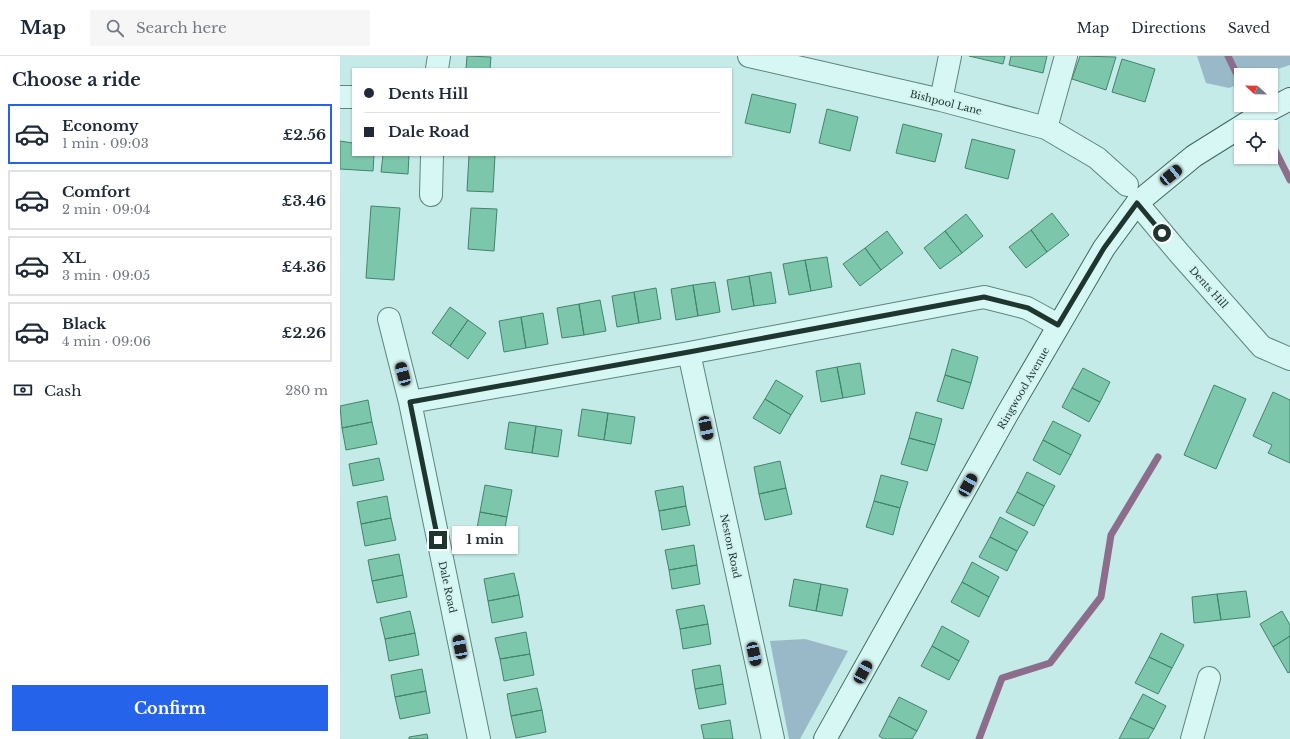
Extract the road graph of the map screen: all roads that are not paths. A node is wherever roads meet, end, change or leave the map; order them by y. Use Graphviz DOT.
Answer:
graph roads {
  1 [pos="439,56"];
  2 [pos="749,56"];
  3 [pos="950,56"];
  4 [pos="1066,56"];
  5 [pos="437,68"];
  6 [pos="340,97"];
  7 [pos="352,97"];
  8 [pos="1290,99"];
  9 [pos="942,100"];
  10 [pos="1046,128"];
  11 [pos="432,156"];
  12 [pos="1132,194"];
  13 [pos="431,195"];
  14 [pos="389,319"];
  15 [pos="1058,325"];
  16 [pos="689,352"];
  17 [pos="1290,359"];
  18 [pos="410,402"];
  19 [pos="1209,678"];
  20 [pos="479,739"];
  21 [pos="773,739"];
  22 [pos="826,739"];
  23 [pos="1192,739"];
  1 -- 5 [label="street"];
  2 -- 9 [label="street, Bishpool Lane"];
  3 -- 9 [label="street"];
  4 -- 10 [label="street"];
  6 -- 7 [label="street"];
  8 -- 12 [label="street, Ringwood Avenue"];
  9 -- 10 [label="street, Bishpool Lane"];
  10 -- 12 [label="street, Bishpool Lane"];
  11 -- 13 [label="street"];
  12 -- 15 [label="street, Ringwood Avenue"];
  12 -- 17 [label="street, Dents Hill"];
  14 -- 18 [label="street, Dale Road"];
  15 -- 16 [label="street"];
  15 -- 22 [label="street, Ringwood Avenue"];
  16 -- 18 [label="street"];
  16 -- 21 [label="street, Neston Road"];
  18 -- 20 [label="street, Dale Road"];
  19 -- 23 [label="street"];
}
